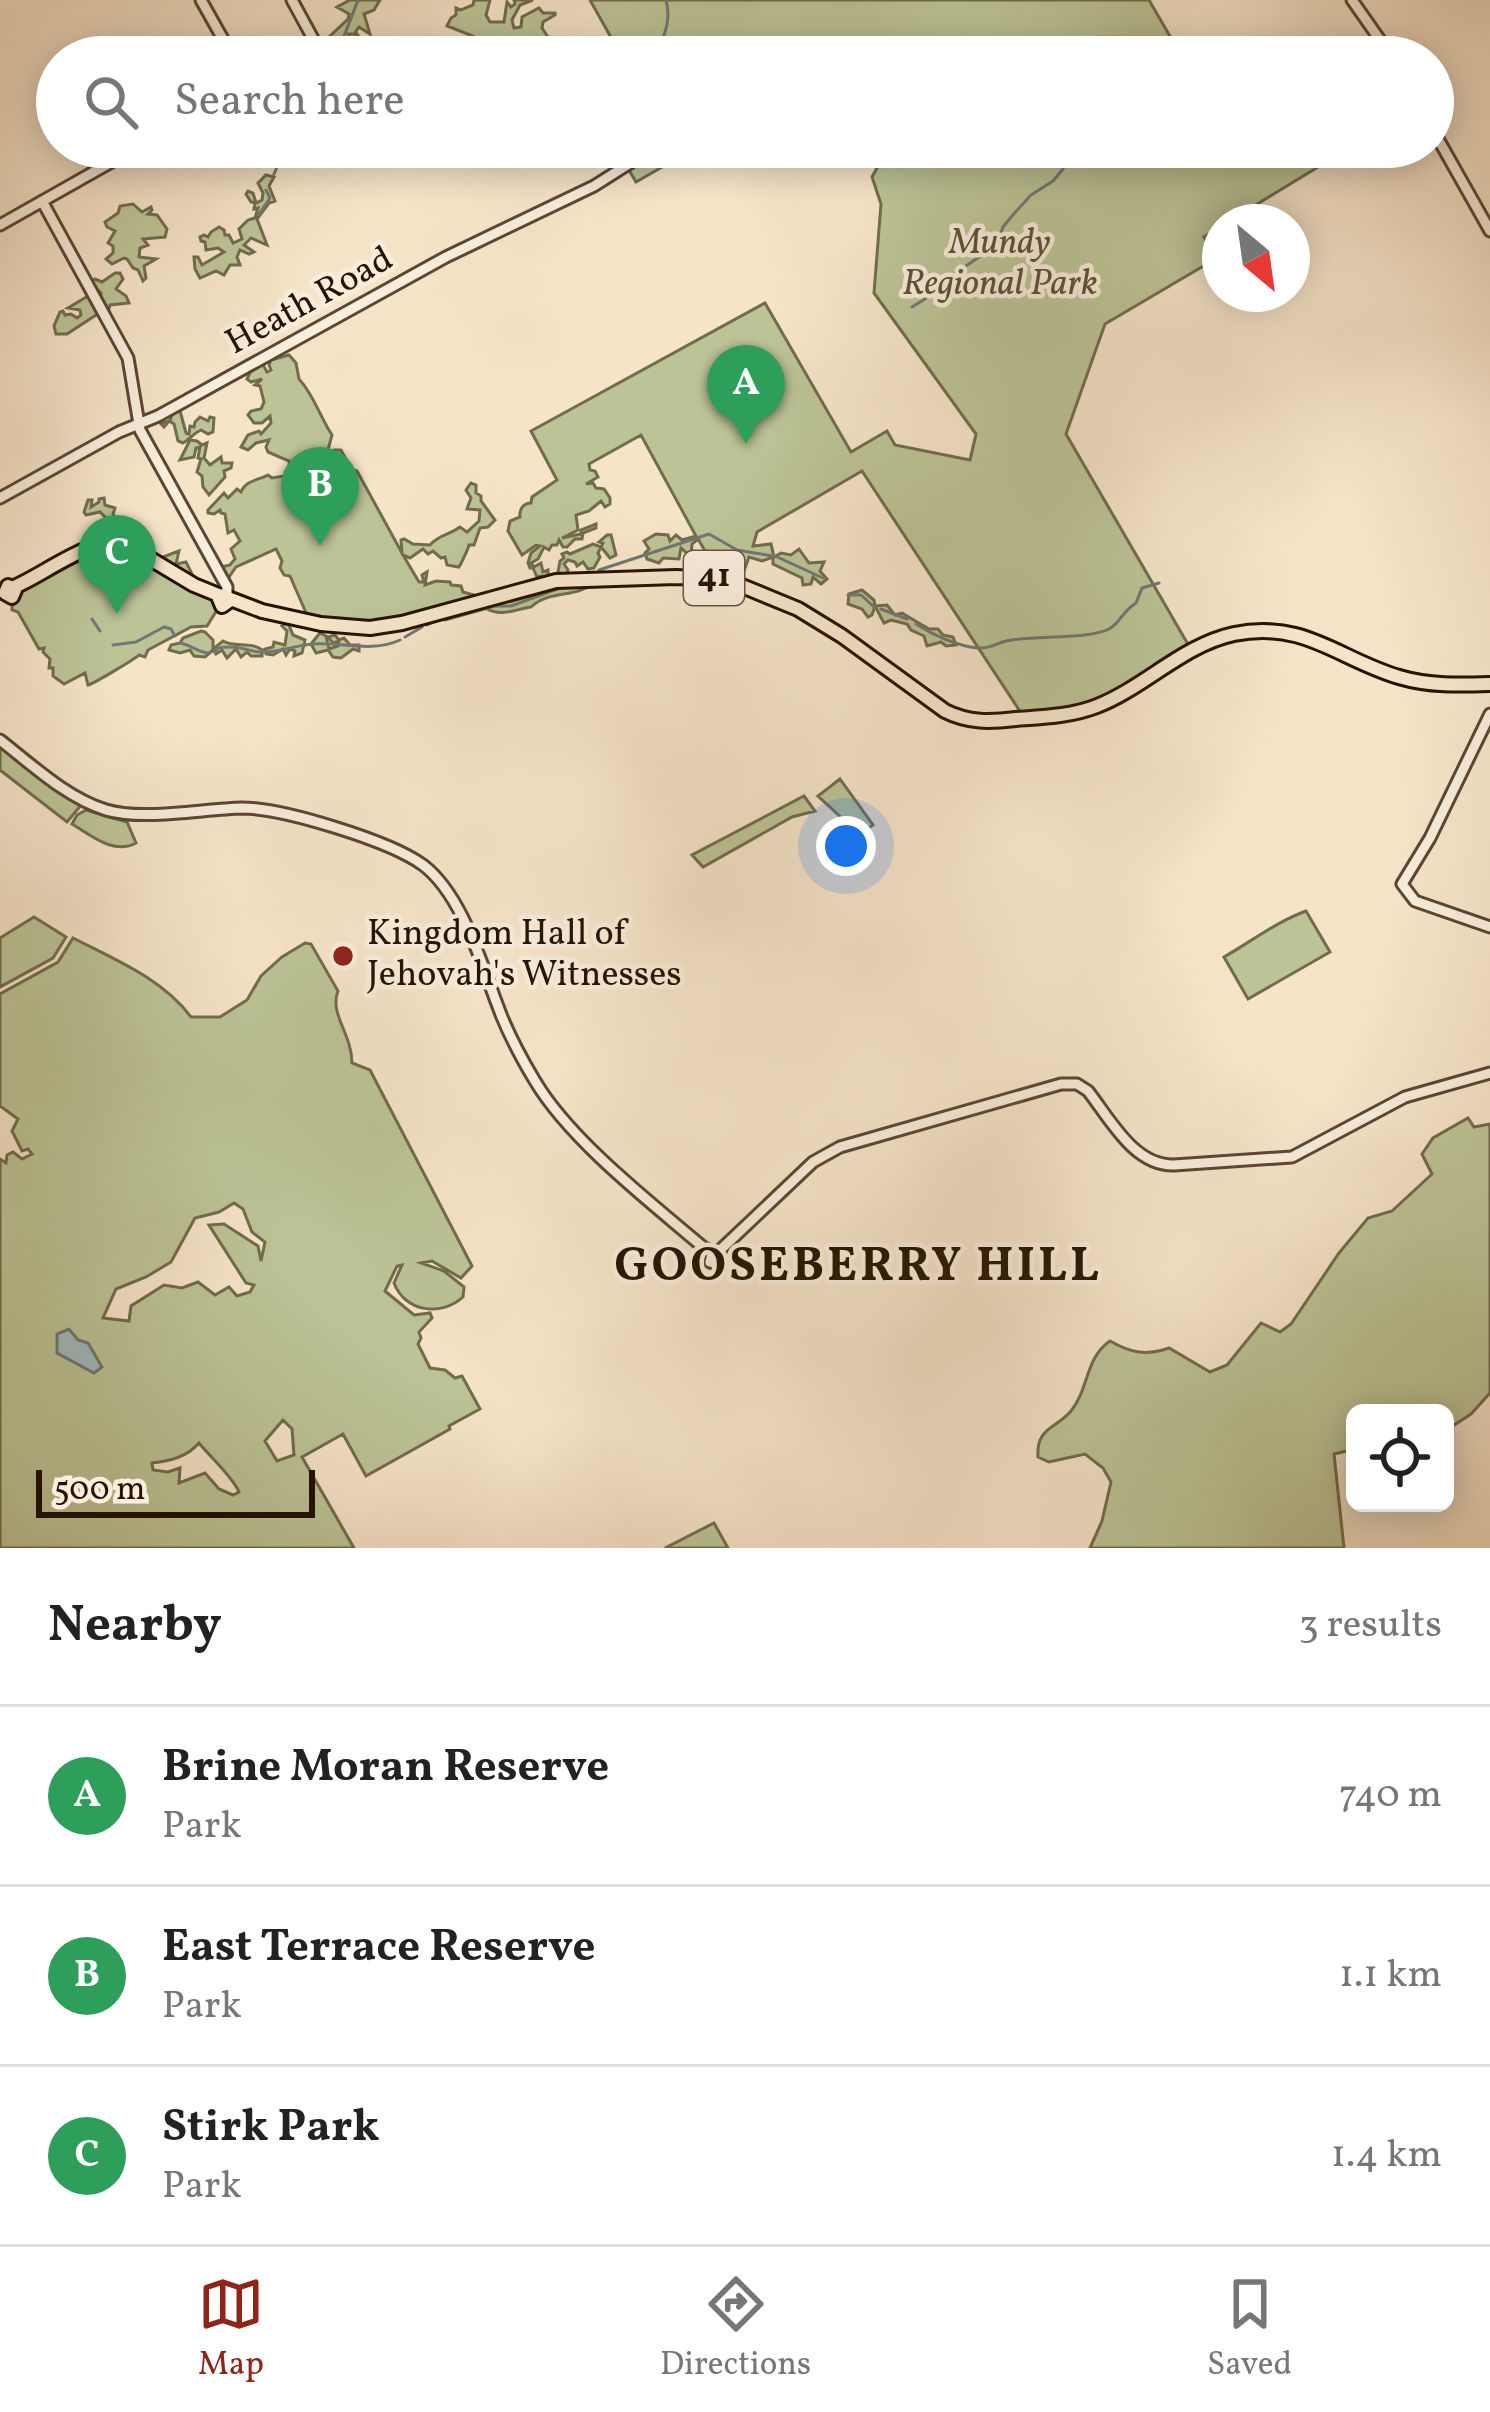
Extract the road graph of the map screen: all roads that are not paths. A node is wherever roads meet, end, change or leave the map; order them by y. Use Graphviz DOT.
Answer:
graph roads {
  1 [pos="201,0"];
  2 [pos="292,0"];
  3 [pos="1352,0"];
  4 [pos="221,36"];
  5 [pos="312,36"];
  6 [pos="1377,36"];
  7 [pos="1454,167"];
  8 [pos="100,168"];
  9 [pos="622,168"];
  10 [pos="42,200"];
  11 [pos="0,224"];
  12 [pos="1490,231"];
  13 [pos="138,424"];
  14 [pos="0,497"];
  15 [pos="7,586"];
  16 [pos="224,596"];
  17 [pos="1490,684"];
  18 [pos="1490,714"];
  19 [pos="0,740"];
  20 [pos="1490,927"];
  21 [pos="1490,1073"];
  1 -- 4 [label="street"];
  2 -- 5 [label="street"];
  3 -- 6 [label="street"];
  7 -- 12 [label="street"];
  8 -- 10 [label="street"];
  9 -- 13 [label="street, Heath Road"];
  10 -- 11 [label="street"];
  10 -- 13 [label="street"];
  13 -- 14 [label="street, Heath Road"];
  13 -- 16 [label="street"];
  15 -- 16 [label="main road, 41"];
  16 -- 17 [label="main road, 41"];
  18 -- 20 [label="street"];
  19 -- 21 [label="street"];
}
